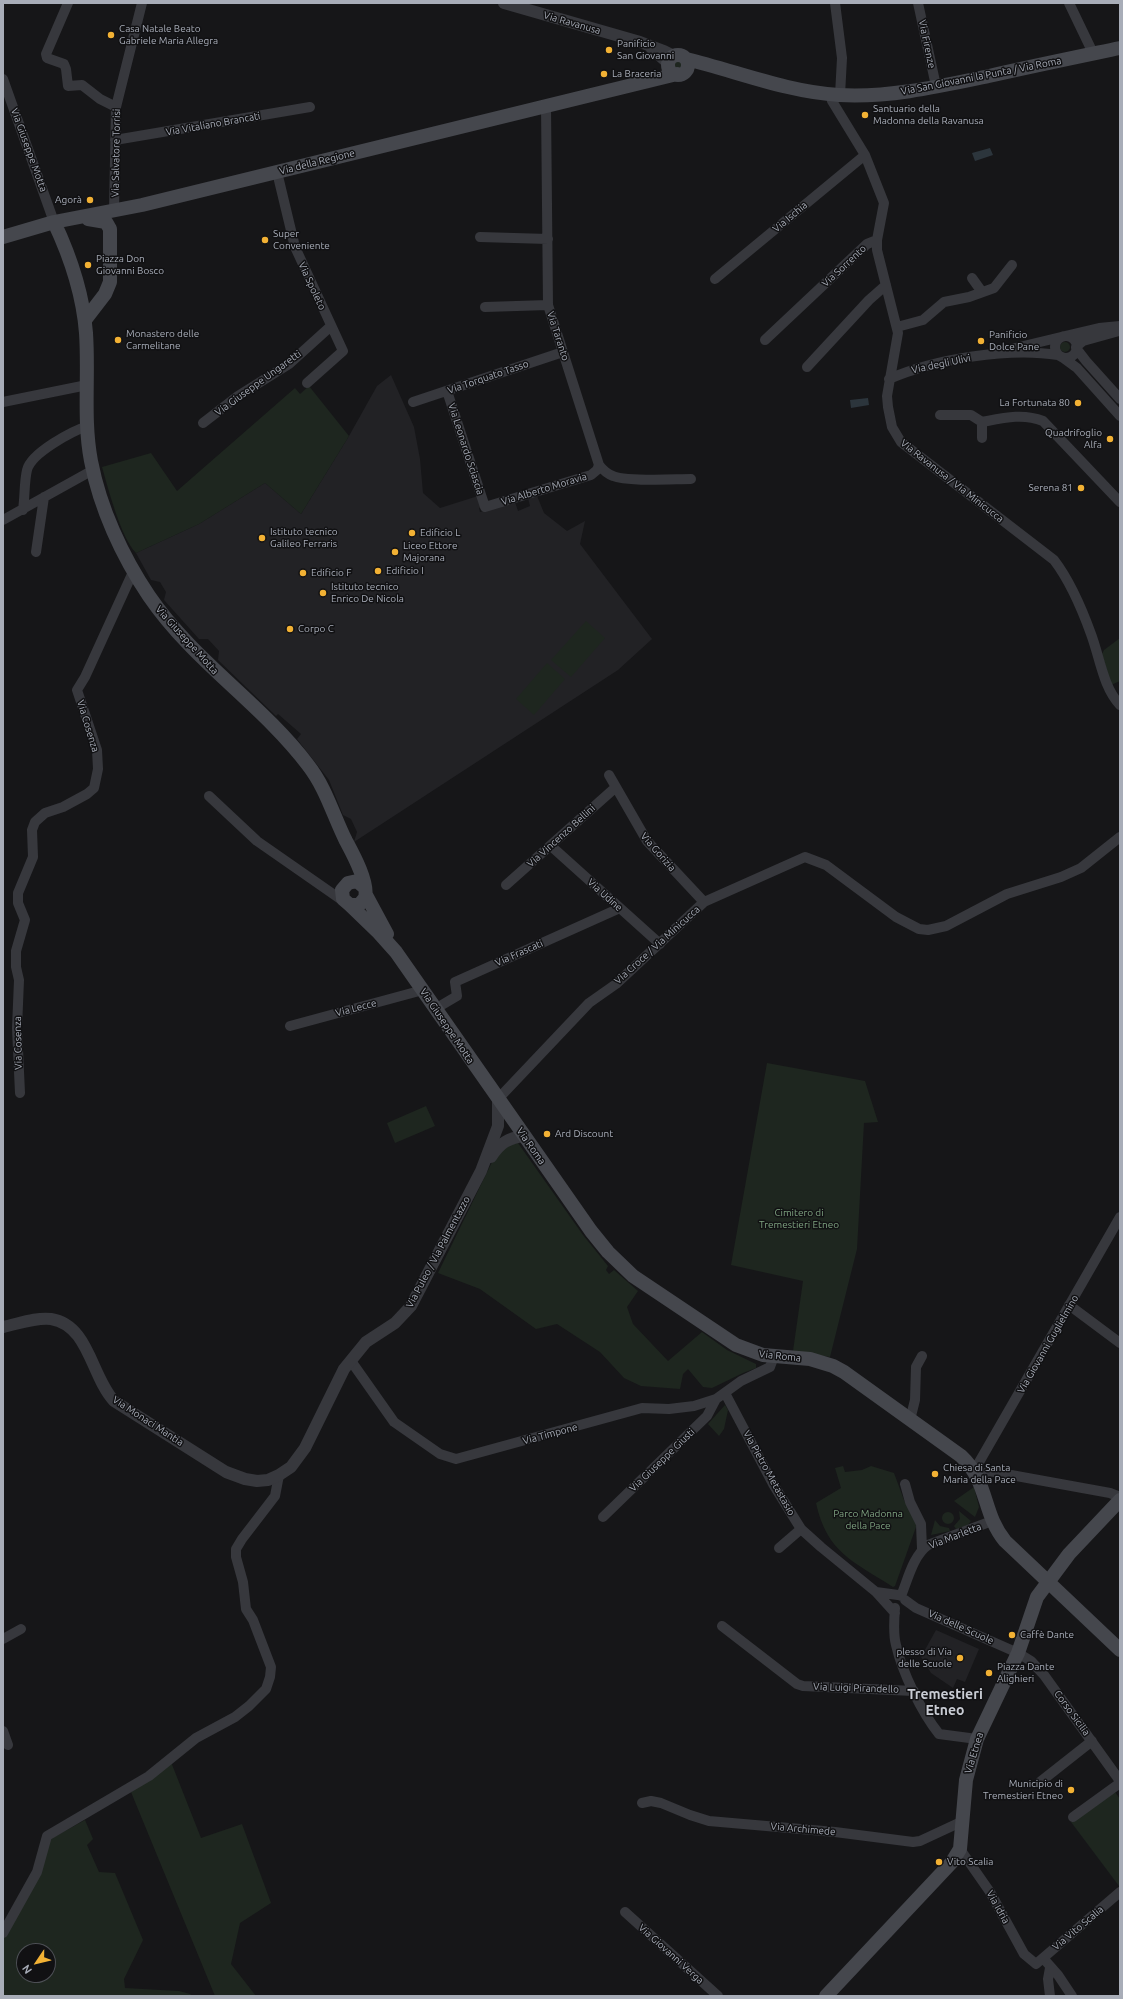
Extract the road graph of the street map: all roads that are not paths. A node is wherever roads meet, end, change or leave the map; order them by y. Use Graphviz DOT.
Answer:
graph roads {
  1 [pos="68,3"];
  2 [pos="142,3"];
  3 [pos="504,3"];
  4 [pos="835,3"];
  5 [pos="921,3"];
  6 [pos="1069,3"];
  7 [pos="535,8"];
  8 [pos="1120,48"];
  9 [pos="1094,53"];
  10 [pos="676,65"];
  11 [pos="3,79"];
  12 [pos="936,86"];
  13 [pos="835,95"];
  14 [pos="116,106"];
  15 [pos="546,106"];
  16 [pos="310,107"];
  17 [pos="116,140"];
  18 [pos="865,155"];
  19 [pos="277,172"];
  20 [pos="142,205"];
  21 [pos="95,215"];
  22 [pos="54,222"];
  23 [pos="110,229"];
  24 [pos="3,237"];
  25 [pos="480,237"];
  26 [pos="548,239"];
  27 [pos="877,240"];
  28 [pos="65,246"];
  29 [pos="1012,265"];
  30 [pos="972,278"];
  31 [pos="716,279"];
  32 [pos="110,282"];
  33 [pos="886,285"];
  34 [pos="79,288"];
  35 [pos="982,292"];
  36 [pos="548,305"];
  37 [pos="485,307"];
  38 [pos="85,320"];
  39 [pos="331,326"];
  40 [pos="1120,326"];
  41 [pos="897,327"];
  42 [pos="1120,331"];
  43 [pos="1063,337"];
  44 [pos="765,340"];
  45 [pos="1076,347"];
  46 [pos="563,352"];
  47 [pos="994,354"];
  48 [pos="1060,356"];
  49 [pos="807,367"];
  50 [pos="889,379"];
  51 [pos="307,383"];
  52 [pos="86,385"];
  53 [pos="447,391"];
  54 [pos="1120,399"];
  55 [pos="3,402"];
  56 [pos="413,402"];
  57 [pos="940,415"];
  58 [pos="1120,416"];
  59 [pos="982,422"];
  60 [pos="203,423"];
  61 [pos="88,426"];
  62 [pos="982,438"];
  63 [pos="599,465"];
  64 [pos="94,470"];
  65 [pos="691,479"];
  66 [pos="44,497"];
  67 [pos="1120,502"];
  68 [pos="485,507"];
  69 [pos="23,510"];
  70 [pos="3,520"];
  71 [pos="36,552"];
  72 [pos="133,572"];
  73 [pos="1120,705"];
  74 [pos="609,775"];
  75 [pos="616,787"];
  76 [pos="209,796"];
  77 [pos="342,833"];
  78 [pos="1120,837"];
  79 [pos="551,846"];
  80 [pos="312,881"];
  81 [pos="346,884"];
  82 [pos="506,885"];
  83 [pos="365,891"];
  84 [pos="704,902"];
  85 [pos="348,904"];
  86 [pos="620,908"];
  87 [pos="660,944"];
  88 [pos="396,952"];
  89 [pos="423,990"];
  90 [pos="435,1009"];
  91 [pos="290,1026"];
  92 [pos="20,1092"];
  93 [pos="498,1099"];
  94 [pos="498,1126"];
  95 [pos="517,1126"];
  96 [pos="481,1171"];
  97 [pos="1120,1217"];
  98 [pos="1070,1305"];
  99 [pos="3,1327"];
  100 [pos="1120,1343"];
  101 [pos="774,1356"];
  102 [pos="922,1356"];
  103 [pos="351,1361"];
  104 [pos="725,1393"];
  105 [pos="716,1399"];
  106 [pos="910,1420"];
  107 [pos="976,1474"];
  108 [pos="279,1476"];
  109 [pos="905,1484"];
  110 [pos="1120,1497"];
  111 [pos="1120,1500"];
  112 [pos="603,1517"];
  113 [pos="992,1521"];
  114 [pos="801,1529"];
  115 [pos="779,1548"];
  116 [pos="922,1549"];
  117 [pos="1049,1582"];
  118 [pos="876,1592"];
  119 [pos="901,1597"];
  120 [pos="893,1608"];
  121 [pos="722,1626"];
  122 [pos="21,1629"];
  123 [pos="3,1639"];
  124 [pos="1120,1650"];
  125 [pos="1018,1653"];
  126 [pos="914,1691"];
  127 [pos="3,1731"];
  128 [pos="977,1739"];
  129 [pos="1092,1741"];
  130 [pos="8,1745"];
  131 [pos="1040,1782"];
  132 [pos="1120,1782"];
  133 [pos="642,1803"];
  134 [pos="1074,1817"];
  135 [pos="963,1821"];
  136 [pos="960,1849"];
  137 [pos="1120,1892"];
  138 [pos="624,1912"];
  139 [pos="3,1933"];
  140 [pos="1039,1961"];
  141 [pos="1050,1968"];
  142 [pos="718,1996"];
  143 [pos="826,1996"];
  144 [pos="1050,1996"];
  145 [pos="1072,1996"];
  1 -- 14 [label="street"];
  2 -- 14 [label="street, Via Salvatore Torrisi"];
  3 -- 7 [label="street, Via Ravanusa"];
  4 -- 13 [label="street"];
  5 -- 12 [label="street, Via Firenze"];
  6 -- 9 [label="street"];
  7 -- 10 [label="street, Via Ravanusa"];
  8 -- 9 [label="main road, Via San Giovanni la Punta / Via Roma"];
  9 -- 12 [label="main road, Via San Giovanni la Punta / Via Roma"];
  10 -- 13 [label="main road"];
  10 -- 15 [label="main road, Via della Regione"];
  11 -- 22 [label="street, Via Giuseppe Motta"];
  12 -- 13 [label="main road, Via San Giovanni la Punta / Via Roma"];
  13 -- 18 [label="street, Via Ravanusa / Via Minicucca"];
  14 -- 17 [label="street, Via Salvatore Torrisi"];
  15 -- 19 [label="main road, Via della Regione"];
  15 -- 26 [label="street, Via Taranto"];
  16 -- 17 [label="street, Via Vitaliano Brancati"];
  17 -- 21 [label="street, Via Salvatore Torrisi"];
  18 -- 27 [label="street, Via Ravanusa / Via Minicucca"];
  18 -- 31 [label="street, Via Ischia"];
  19 -- 20 [label="main road, Via della Regione"];
  19 -- 39 [label="street, Via Spoleto"];
  20 -- 21 [label="main road, Via della Regione"];
  20 -- 23 [label="main road"];
  21 -- 22 [label="main road, Via della Regione"];
  21 -- 23 [label="main road"];
  21 -- 28 [label="main road"];
  22 -- 24 [label="main road, Via della Regione"];
  22 -- 28 [label="main road, Via Giuseppe Motta"];
  23 -- 32 [label="main road"];
  25 -- 26 [label="street"];
  26 -- 36 [label="street, Via Taranto"];
  27 -- 33 [label="street, Via Ravanusa / Via Minicucca"];
  27 -- 44 [label="street, Via Sorrento"];
  28 -- 34 [label="main road, Via Giuseppe Motta"];
  29 -- 35 [label="street"];
  30 -- 35 [label="street"];
  32 -- 34 [label="main road"];
  32 -- 38 [label="main road"];
  33 -- 41 [label="street, Via Ravanusa / Via Minicucca"];
  33 -- 49 [label="street"];
  34 -- 38 [label="main road, Via Giuseppe Motta"];
  35 -- 41 [label="street"];
  36 -- 37 [label="street"];
  36 -- 46 [label="street, Via Taranto"];
  38 -- 52 [label="main road, Via Giuseppe Motta"];
  39 -- 51 [label="street, Via Spoleto"];
  39 -- 60 [label="street, Via Giuseppe Ungaretti"];
  40 -- 43 [label="street"];
  41 -- 50 [label="street, Via Ravanusa / Via Minicucca"];
  42 -- 45 [label="street"];
  43 -- 45 [label="street"];
  43 -- 47 [label="street"];
  43 -- 48 [label="street"];
  45 -- 48 [label="street"];
  45 -- 54 [label="street"];
  46 -- 53 [label="street, Via Torquato Tasso"];
  46 -- 63 [label="street, Via Taranto"];
  47 -- 48 [label="street"];
  47 -- 50 [label="street, Via degli Ulivi"];
  48 -- 58 [label="street"];
  50 -- 73 [label="street, Via Ravanusa / Via Minicucca"];
  52 -- 55 [label="street"];
  52 -- 61 [label="main road, Via Giuseppe Motta"];
  53 -- 56 [label="street, Via Torquato Tasso"];
  53 -- 68 [label="street, Via Leonardo Sciascia"];
  57 -- 59 [label="street"];
  59 -- 62 [label="street"];
  59 -- 67 [label="street"];
  61 -- 64 [label="main road, Via Giuseppe Motta"];
  61 -- 69 [label="street"];
  63 -- 65 [label="street"];
  63 -- 68 [label="street, Via Alberto Moravia"];
  64 -- 66 [label="street"];
  64 -- 72 [label="main road, Via Giuseppe Motta"];
  66 -- 69 [label="street"];
  66 -- 71 [label="street"];
  69 -- 70 [label="street"];
  72 -- 77 [label="main road, Via Giuseppe Motta"];
  72 -- 92 [label="street, Via Cosenza"];
  74 -- 75 [label="street, Via Gorizia"];
  75 -- 79 [label="street, Via Vincenzo Bellini"];
  75 -- 84 [label="street, Via Gorizia"];
  76 -- 80 [label="street"];
  77 -- 81 [label="main road"];
  77 -- 83 [label="main road"];
  78 -- 84 [label="street, Via Croce / Via Minicucca"];
  79 -- 82 [label="street, Via Vincenzo Bellini"];
  79 -- 86 [label="street, Via Udine"];
  80 -- 81 [label="street"];
  80 -- 85 [label="street"];
  81 -- 83 [label="main road"];
  81 -- 85 [label="main road"];
  83 -- 85 [label="main road"];
  83 -- 88 [label="main road"];
  84 -- 87 [label="street, Via Croce / Via Minicucca"];
  85 -- 88 [label="main road"];
  86 -- 87 [label="street, Via Udine"];
  86 -- 90 [label="street, Via Frascati"];
  87 -- 93 [label="street, Via Croce / Via Minicucca"];
  88 -- 89 [label="main road, Via Giuseppe Motta"];
  89 -- 90 [label="main road, Via Giuseppe Motta"];
  89 -- 91 [label="street, Via Lecce"];
  90 -- 93 [label="main road, Via Giuseppe Motta"];
  93 -- 94 [label="street"];
  93 -- 95 [label="main road, Via Roma"];
  94 -- 95 [label="street"];
  94 -- 96 [label="street"];
  95 -- 96 [label="street"];
  95 -- 101 [label="main road, Via Roma"];
  96 -- 103 [label="street, Via Puleo / Via Palmentazzo"];
  97 -- 98 [label="street, Via Giovanni Guglielmino"];
  98 -- 100 [label="street"];
  98 -- 107 [label="street, Via Giovanni Guglielmino"];
  99 -- 108 [label="street, Via Monaci Mantia"];
  101 -- 104 [label="street, Via Timpone"];
  101 -- 106 [label="main road, Via Roma"];
  102 -- 106 [label="street"];
  103 -- 105 [label="street, Via Timpone"];
  103 -- 108 [label="street, Via Puleo / Via Palmentazzo"];
  104 -- 105 [label="street, Via Timpone"];
  104 -- 114 [label="street, Via Pietro Metastasio"];
  105 -- 112 [label="street, Via Giuseppe Giusti"];
  106 -- 107 [label="main road, Via Roma"];
  107 -- 110 [label="street"];
  107 -- 113 [label="main road, Via Roma"];
  108 -- 139 [label="street"];
  109 -- 116 [label="street"];
  111 -- 117 [label="main road, Via Etnea"];
  113 -- 116 [label="street, Via Marletta"];
  113 -- 117 [label="main road, Via Roma"];
  114 -- 115 [label="street"];
  114 -- 118 [label="street, Via Pietro Metastasio"];
  116 -- 119 [label="street, Via Marletta"];
  117 -- 124 [label="main road, Via Roma"];
  117 -- 125 [label="main road, Via Etnea"];
  118 -- 119 [label="street"];
  118 -- 120 [label="street, Via Pietro Metastasio"];
  119 -- 120 [label="street"];
  119 -- 125 [label="street, Via delle Scuole"];
  120 -- 126 [label="street"];
  121 -- 126 [label="street, Via Luigi Pirandello"];
  122 -- 123 [label="street"];
  125 -- 128 [label="main road, Via Etnea"];
  125 -- 129 [label="street, Corso Sicilia"];
  126 -- 128 [label="street"];
  127 -- 130 [label="street"];
  128 -- 135 [label="main road, Via Etnea"];
  129 -- 131 [label="street"];
  129 -- 132 [label="street, Corso Sicilia"];
  132 -- 134 [label="street"];
  133 -- 135 [label="street, Via Archimede"];
  135 -- 136 [label="main road, Via Etnea"];
  136 -- 140 [label="street, Via Idria"];
  136 -- 143 [label="main road, Via Etnea"];
  137 -- 140 [label="street, Via Vito Scalia"];
  138 -- 142 [label="street, Via Giovanni Verga"];
  140 -- 141 [label="street, Via Idria"];
  141 -- 144 [label="street"];
  141 -- 145 [label="street, Via Idria"];
}
